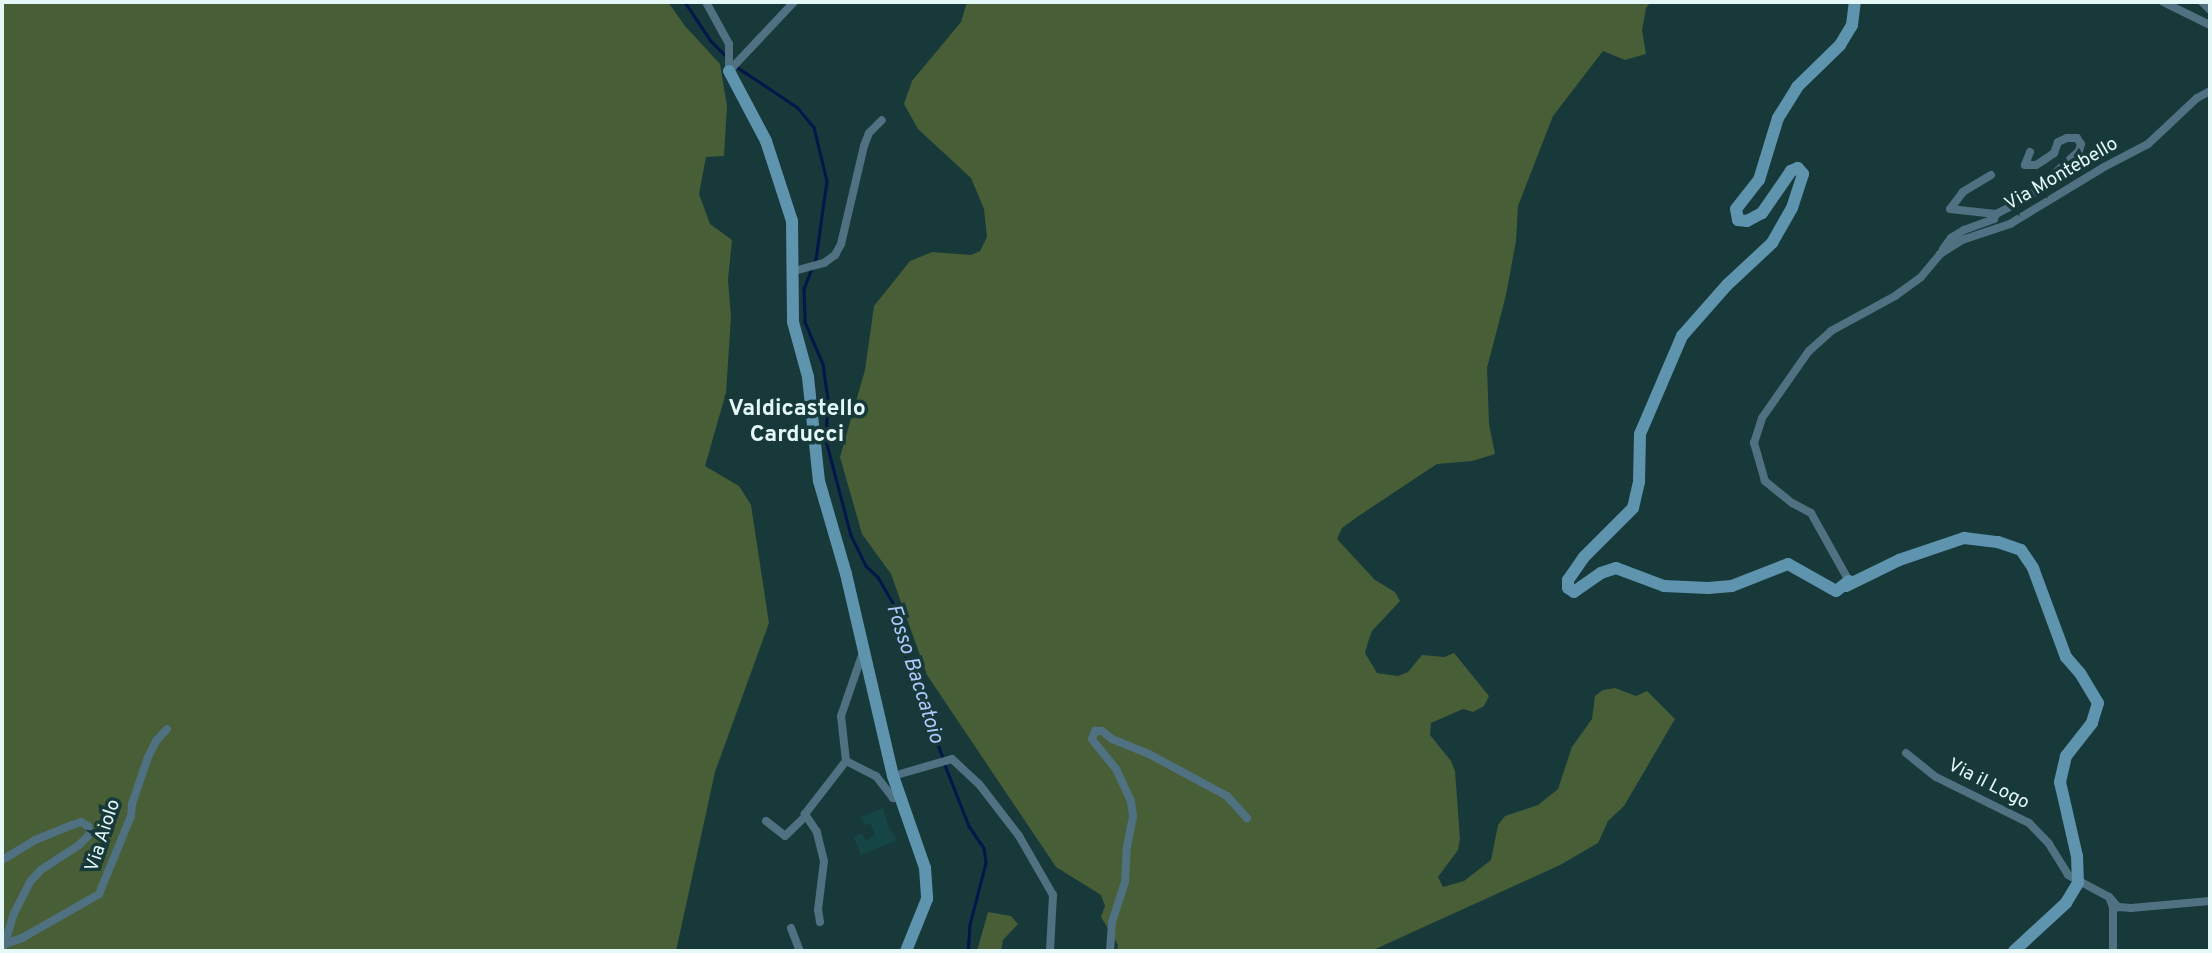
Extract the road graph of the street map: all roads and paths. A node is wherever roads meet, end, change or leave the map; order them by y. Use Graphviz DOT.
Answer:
graph roads {
  1 [pos="706,2"];
  2 [pos="794,2"];
  3 [pos="1855,2"];
  4 [pos="2163,2"];
  5 [pos="2202,2"];
  6 [pos="2210,10"];
  7 [pos="2210,25"];
  8 [pos="729,71"];
  9 [pos="2210,92"];
  10 [pos="882,120"];
  11 [pos="2030,152"];
  12 [pos="1991,175"];
  13 [pos="1996,214"];
  14 [pos="1940,254"];
  15 [pos="801,269"];
  16 [pos="1848,583"];
  17 [pos="863,652"];
  18 [pos="167,729"];
  19 [pos="1906,753"];
  20 [pos="846,761"];
  21 [pos="893,776"];
  22 [pos="900,798"];
  23 [pos="805,817"];
  24 [pos="1247,818"];
  25 [pos="766,821"];
  26 [pos="2,860"];
  27 [pos="2078,883"];
  28 [pos="2109,897"];
  29 [pos="2210,901"];
  30 [pos="820,922"];
  31 [pos="792,928"];
  32 [pos="3,945"];
  33 [pos="800,951"];
  34 [pos="905,951"];
  35 [pos="1050,951"];
  36 [pos="1110,951"];
  37 [pos="2014,951"];
  38 [pos="2113,951"];
  1 -- 8 [label="street"];
  2 -- 8 [label="street"];
  3 -- 16 [label="street"];
  4 -- 7 [label="street"];
  5 -- 6 [label="street"];
  8 -- 15 [label="street"];
  9 -- 14 [label="street, Via Montebello"];
  10 -- 15 [label="street"];
  11 -- 13 [label="street"];
  12 -- 13 [label="street"];
  13 -- 14 [label="street"];
  14 -- 16 [label="street, Via Montebello"];
  15 -- 17 [label="street"];
  16 -- 27 [label="street"];
  17 -- 20 [label="street"];
  17 -- 21 [label="street"];
  18 -- 32 [label="street, Via Aiolo"];
  19 -- 27 [label="street, Via il Logo"];
  20 -- 22 [label="street"];
  20 -- 23 [label="street"];
  21 -- 22 [label="street"];
  21 -- 35 [label="street"];
  22 -- 34 [label="street"];
  23 -- 25 [label="street"];
  23 -- 30 [label="street"];
  24 -- 36 [label="street"];
  26 -- 32 [label="street, Via Aiolo"];
  27 -- 28 [label="street"];
  27 -- 37 [label="street"];
  28 -- 29 [label="street"];
  28 -- 38 [label="street"];
  31 -- 33 [label="street"];
}
